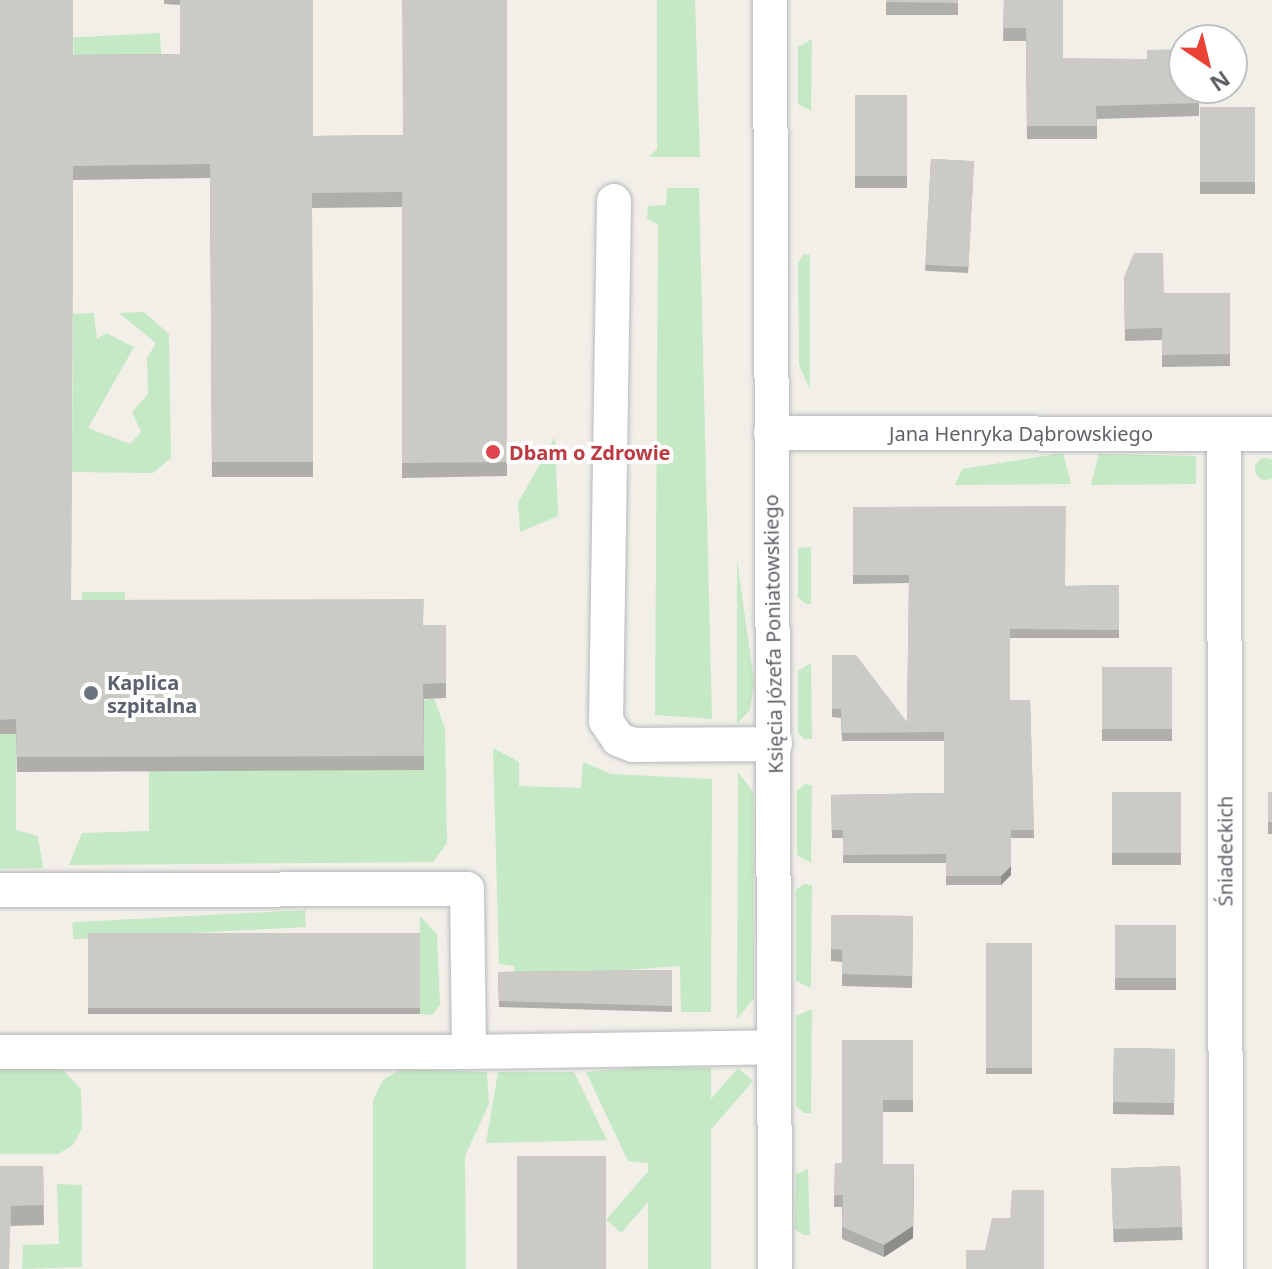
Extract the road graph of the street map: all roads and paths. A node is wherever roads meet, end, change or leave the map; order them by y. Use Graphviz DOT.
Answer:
graph roads {
  1 [pos="770,0"];
  2 [pos="614,201"];
  3 [pos="771,433"];
  4 [pos="1224,434"];
  5 [pos="1272,434"];
  6 [pos="775,744"];
  7 [pos="0,890"];
  8 [pos="774,1047"];
  9 [pos="0,1052"];
  10 [pos="469,1052"];
  11 [pos="775,1269"];
  12 [pos="1226,1269"];
  1 -- 3 [label="street, Księcia Józefa Poniatowskiego"];
  2 -- 6 [label="street"];
  3 -- 4 [label="street, Jana Henryka Dąbrowskiego"];
  3 -- 6 [label="street, Księcia Józefa Poniatowskiego"];
  4 -- 5 [label="street, Jana Henryka Dąbrowskiego"];
  4 -- 12 [label="street, Śniadeckich"];
  6 -- 8 [label="street, Księcia Józefa Poniatowskiego"];
  7 -- 10 [label="street"];
  8 -- 10 [label="street"];
  8 -- 11 [label="street, Księcia Józefa Poniatowskiego"];
  9 -- 10 [label="street"];
}
